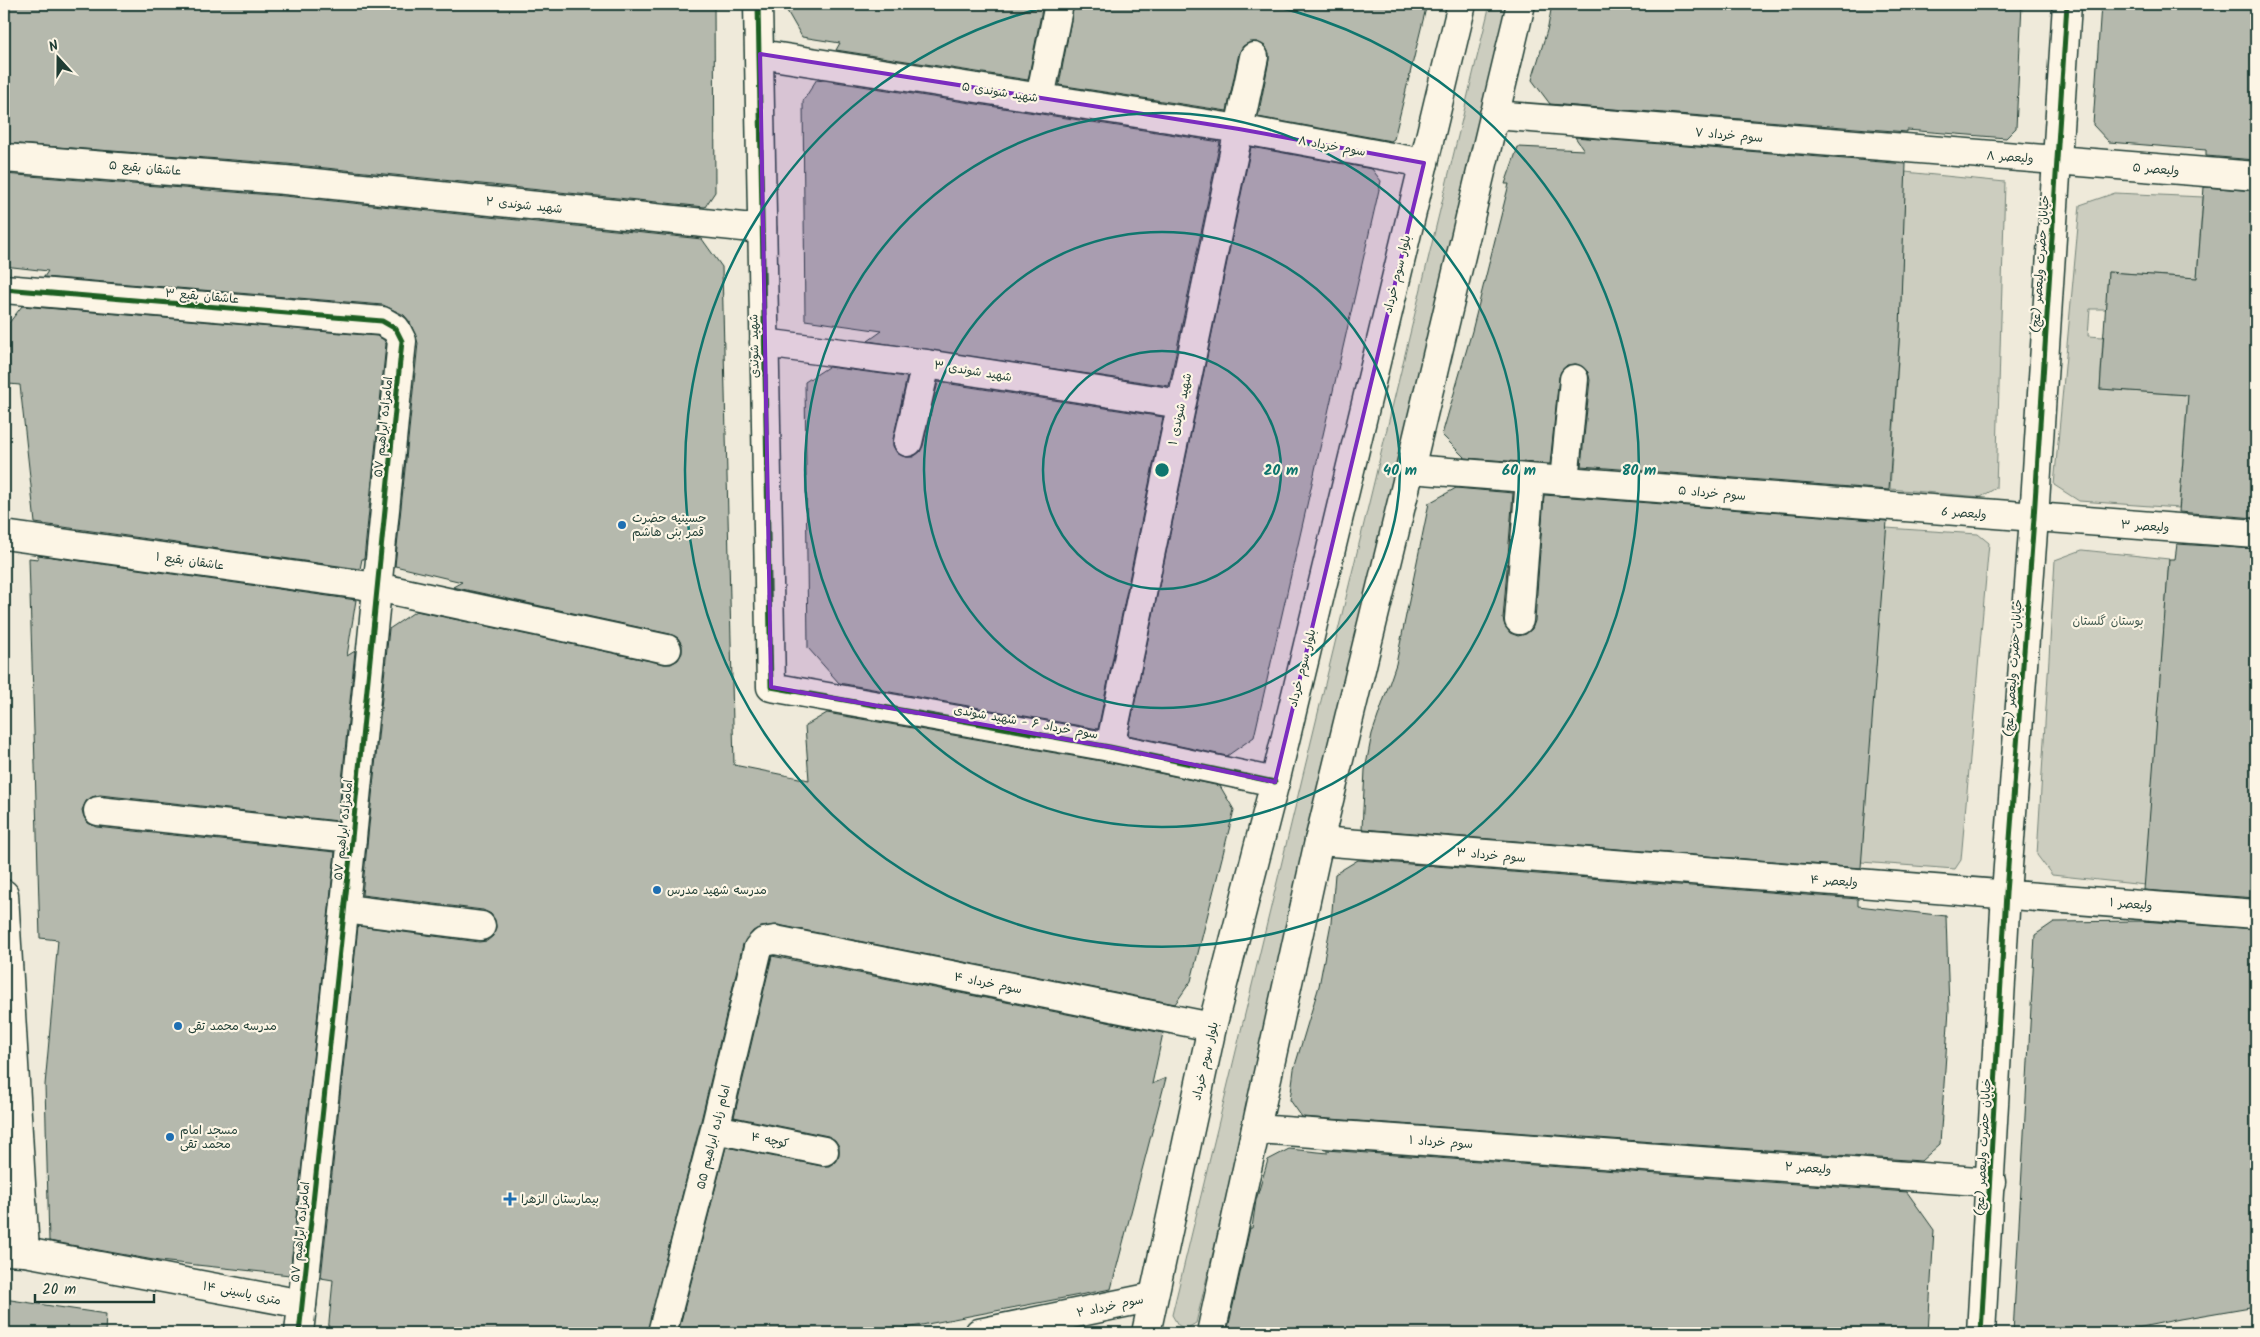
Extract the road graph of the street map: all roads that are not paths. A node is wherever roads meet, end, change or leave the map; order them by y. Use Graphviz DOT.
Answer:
graph roads {
  1 [pos="758,4"];
  2 [pos="1059,4"];
  3 [pos="1462,4"];
  4 [pos="1521,4"];
  5 [pos="2068,4"];
  6 [pos="760,54"];
  7 [pos="1254,57"];
  8 [pos="1040,98"];
  9 [pos="1494,115"];
  10 [pos="1239,130"];
  11 [pos="1964,154"];
  12 [pos="4,158"];
  13 [pos="2056,161"];
  14 [pos="1424,164"];
  15 [pos="2256,176"];
  16 [pos="286,180"];
  17 [pos="762,229"];
  18 [pos="4,289"];
  19 [pos="396,329"];
  20 [pos="764,343"];
  21 [pos="926,364"];
  22 [pos="1574,379"];
  23 [pos="1182,404"];
  24 [pos="908,442"];
  25 [pos="1410,470"];
  26 [pos="1530,479"];
  27 [pos="1564,481"];
  28 [pos="1894,508"];
  29 [pos="2034,518"];
  30 [pos="2256,534"];
  31 [pos="4,535"];
  32 [pos="377,587"];
  33 [pos="1519,620"];
  34 [pos="667,649"];
  35 [pos="771,687"];
  36 [pos="1110,747"];
  37 [pos="1275,782"];
  38 [pos="98,810"];
  39 [pos="352,838"];
  40 [pos="1319,841"];
  41 [pos="1663,869"];
  42 [pos="4,894"];
  43 [pos="2006,894"];
  44 [pos="345,909"];
  45 [pos="2256,914"];
  46 [pos="481,926"];
  47 [pos="5,931"];
  48 [pos="764,942"];
  49 [pos="1212,1027"];
  50 [pos="715,1129"];
  51 [pos="1256,1129"];
  52 [pos="824,1151"];
  53 [pos="1625,1155"];
  54 [pos="1991,1182"];
  55 [pos="14,1252"];
  56 [pos="302,1304"];
  57 [pos="1153,1320"];
  58 [pos="1214,1323"];
  59 [pos="299,1333"];
  60 [pos="662,1333"];
  61 [pos="980,1333"];
  62 [pos="1200,1333"];
  63 [pos="1982,1333"];
  1 -- 6 [label="street, شهید شوندی"];
  2 -- 8 [label="street"];
  3 -- 14 [label="street, بلوار سوم خرداد"];
  4 -- 9 [label="street"];
  5 -- 13 [label="street, خیابان حضرت ولیعصر (عج)"];
  6 -- 8 [label="street, شهید شوندی ۵"];
  6 -- 17 [label="street, شهید شوندی"];
  7 -- 10 [label="street, شهید شوندی ۱"];
  8 -- 10 [label="street, شهید شوندی ۵"];
  9 -- 11 [label="street, سوم خرداد ۷"];
  9 -- 25 [label="street"];
  10 -- 14 [label="street, سوم خرداد ۸"];
  10 -- 23 [label="street, شهید شوندی ۱"];
  11 -- 13 [label="street, ولیعصر ۸"];
  12 -- 16 [label="street, عاشقان بقیع ۵"];
  13 -- 15 [label="street, ولیعصر ۵"];
  13 -- 29 [label="street, خیابان حضرت ولیعصر (عج)"];
  14 -- 37 [label="street, بلوار سوم خرداد"];
  16 -- 17 [label="street, شهید شوندی ۲"];
  17 -- 20 [label="street, شهید شوندی"];
  18 -- 19 [label="street, عاشقان بقیع ۳"];
  19 -- 32 [label="street, امامزاده ابراهیم ۵۷"];
  20 -- 21 [label="street, شهید شوندی ۳"];
  20 -- 35 [label="street, شهید شوندی"];
  21 -- 23 [label="street, شهید شوندی ۳"];
  21 -- 24 [label="street"];
  22 -- 27 [label="street"];
  23 -- 36 [label="street, شهید شوندی ۱"];
  25 -- 26 [label="street, سوم خرداد ۵"];
  25 -- 40 [label="street"];
  26 -- 27 [label="street, سوم خرداد ۵"];
  26 -- 33 [label="street"];
  27 -- 28 [label="street, سوم خرداد ۵"];
  28 -- 29 [label="street, ولیعصر 6"];
  29 -- 30 [label="street, ولیعصر ۳"];
  29 -- 43 [label="street, خیابان حضرت ولیعصر (عج)"];
  31 -- 32 [label="street, عاشقان بقیع ۱"];
  32 -- 34 [label="street, عاشقان بقیع ۱"];
  32 -- 39 [label="street, امامزاده ابراهیم ۵۷"];
  35 -- 36 [label="street, سوم خرداد ۶ - شهید شوندی"];
  36 -- 37 [label="street, سوم خرداد ۶ - شهید شوندی"];
  37 -- 49 [label="street, بلوار سوم خرداد"];
  38 -- 39 [label="street"];
  39 -- 44 [label="street, امامزاده ابراهیم ۵۷"];
  40 -- 41 [label="street, سوم خرداد ۳"];
  40 -- 51 [label="street"];
  41 -- 43 [label="street, ولیعصر ۴"];
  42 -- 47 [label="street"];
  43 -- 45 [label="street, ولیعصر ۱"];
  43 -- 54 [label="street, خیابان حضرت ولیعصر (عج)"];
  44 -- 46 [label="street"];
  44 -- 56 [label="street, امامزاده ابراهیم ۵۷"];
  47 -- 55 [label="street"];
  48 -- 49 [label="street, سوم خرداد ۴"];
  48 -- 50 [label="street, امام زاده ابراهیم ۵۵"];
  49 -- 57 [label="street, بلوار سوم خرداد"];
  50 -- 52 [label="street, کوچه ۴"];
  50 -- 60 [label="street, امام زاده ابراهیم ۵۵"];
  51 -- 53 [label="street, سوم خرداد ۱"];
  51 -- 58 [label="street"];
  53 -- 54 [label="street, ولیعصر ۲"];
  54 -- 63 [label="street, خیابان حضرت ولیعصر (عج)"];
  55 -- 56 [label="street, ۱۴ متری یاسینی"];
  56 -- 59 [label="street, امامزاده ابراهیم ۵۷"];
  57 -- 61 [label="street, سوم خرداد ۲"];
  58 -- 62 [label="street"];
}
